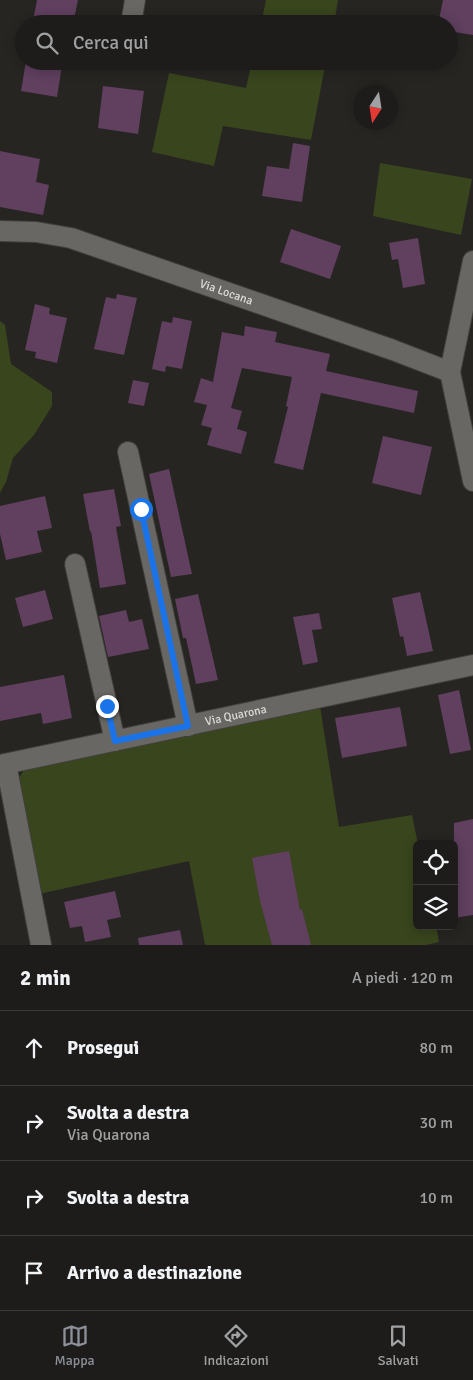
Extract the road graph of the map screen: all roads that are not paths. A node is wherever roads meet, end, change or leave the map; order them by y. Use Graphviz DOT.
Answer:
graph roads {
  1 [pos="135,0"];
  2 [pos="132,15"];
  3 [pos="0,231"];
  4 [pos="473,261"];
  5 [pos="467,318"];
  6 [pos="450,372"];
  7 [pos="128,452"];
  8 [pos="473,481"];
  9 [pos="75,564"];
  10 [pos="473,665"];
  11 [pos="188,726"];
  12 [pos="115,741"];
  13 [pos="3,764"];
  14 [pos="41,945"];
  1 -- 2 [label="street"];
  3 -- 6 [label="street, Via Locana"];
  4 -- 5 [label="street"];
  5 -- 6 [label="street"];
  6 -- 8 [label="street"];
  7 -- 11 [label="street"];
  9 -- 12 [label="street"];
  10 -- 11 [label="street, Via Quarona"];
  11 -- 12 [label="street, Via Quarona"];
  12 -- 13 [label="street, Via Quarona"];
  13 -- 14 [label="street"];
}
